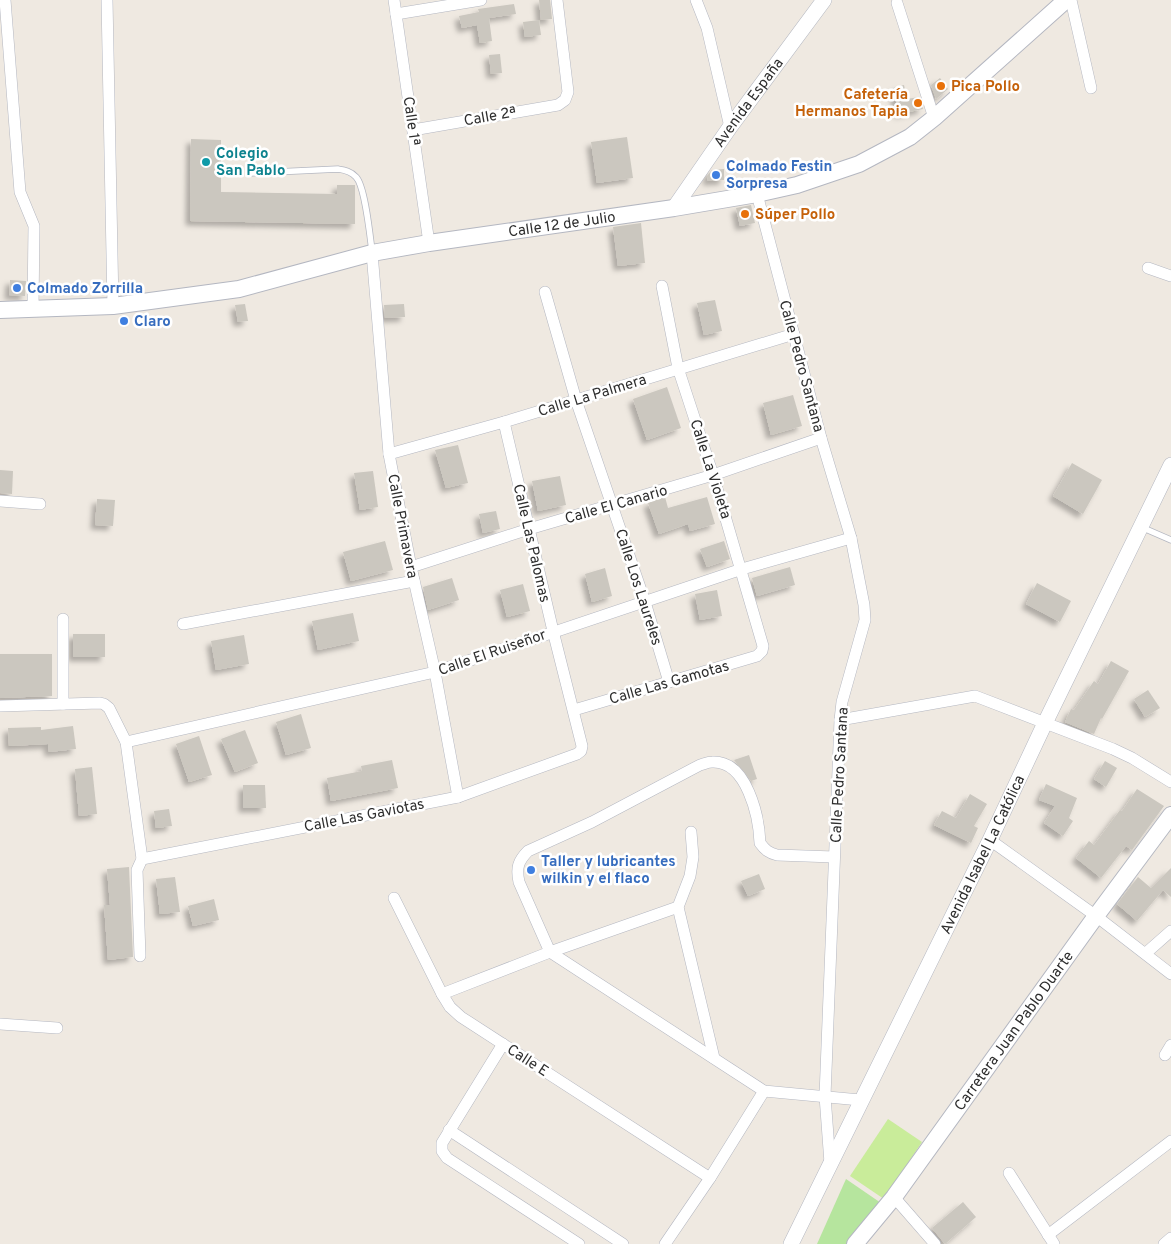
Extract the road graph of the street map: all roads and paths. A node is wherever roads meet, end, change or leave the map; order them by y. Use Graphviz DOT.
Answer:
graph roads {
  1 [pos="5,0"];
  2 [pos="107,0"];
  3 [pos="394,0"];
  4 [pos="481,0"];
  5 [pos="558,0"];
  6 [pos="696,0"];
  7 [pos="824,0"];
  8 [pos="1066,0"];
  9 [pos="1071,0"];
  10 [pos="897,3"];
  11 [pos="396,14"];
  12 [pos="4,42"];
  13 [pos="1091,88"];
  14 [pos="934,118"];
  15 [pos="730,127"];
  16 [pos="413,130"];
  17 [pos="252,173"];
  18 [pos="757,194"];
  19 [pos="674,208"];
  20 [pos="429,243"];
  21 [pos="372,253"];
  22 [pos="1148,268"];
  23 [pos="1171,276"];
  24 [pos="662,286"];
  25 [pos="545,292"];
  26 [pos="113,306"];
  27 [pos="33,309"];
  28 [pos="0,310"];
  29 [pos="794,334"];
  30 [pos="678,368"];
  31 [pos="576,400"];
  32 [pos="504,422"];
  33 [pos="821,438"];
  34 [pos="389,454"];
  35 [pos="1171,464"];
  36 [pos="713,475"];
  37 [pos="0,501"];
  38 [pos="40,504"];
  39 [pos="612,505"];
  40 [pos="1142,527"];
  41 [pos="530,529"];
  42 [pos="851,538"];
  43 [pos="1171,540"];
  44 [pos="411,567"];
  45 [pos="742,569"];
  46 [pos="414,580"];
  47 [pos="645,602"];
  48 [pos="63,619"];
  49 [pos="183,624"];
  50 [pos="553,631"];
  51 [pos="762,651"];
  52 [pos="435,672"];
  53 [pos="669,682"];
  54 [pos="63,704"];
  55 [pos="0,706"];
  56 [pos="574,710"];
  57 [pos="840,720"];
  58 [pos="1045,723"];
  59 [pos="126,742"];
  60 [pos="581,751"];
  61 [pos="1171,782"];
  62 [pos="458,797"];
  63 [pos="1171,815"];
  64 [pos="692,832"];
  65 [pos="990,840"];
  66 [pos="834,858"];
  67 [pos="142,859"];
  68 [pos="394,898"];
  69 [pos="678,907"];
  70 [pos="1096,916"];
  71 [pos="1171,931"];
  72 [pos="550,952"];
  73 [pos="1146,953"];
  74 [pos="140,956"];
  75 [pos="1171,974"];
  76 [pos="442,994"];
  77 [pos="0,1024"];
  78 [pos="57,1028"];
  79 [pos="503,1044"];
  80 [pos="714,1058"];
  81 [pos="764,1091"];
  82 [pos="825,1096"];
  83 [pos="860,1100"];
  84 [pos="449,1130"];
  85 [pos="1171,1141"];
  86 [pos="830,1163"];
  87 [pos="1009,1173"];
  88 [pos="710,1178"];
  89 [pos="894,1197"];
  90 [pos="1171,1238"];
  91 [pos="1051,1239"];
  92 [pos="579,1244"];
  93 [pos="623,1244"];
  94 [pos="666,1244"];
  95 [pos="791,1244"];
  96 [pos="855,1244"];
  97 [pos="934,1244"];
  98 [pos="1164,1244"];
  1 -- 12 [label="street"];
  2 -- 26 [label="street"];
  3 -- 11 [label="street, Calle 1ª"];
  4 -- 11 [label="street"];
  5 -- 16 [label="street, Calle 2ª"];
  6 -- 15 [label="street"];
  7 -- 15 [label="street, Avenida España"];
  8 -- 14 [label="main road, Calle 12 de Julio"];
  9 -- 13 [label="street"];
  10 -- 14 [label="street"];
  11 -- 16 [label="street, Calle 1ª"];
  12 -- 27 [label="street"];
  14 -- 18 [label="main road, Calle 12 de Julio"];
  15 -- 19 [label="street, Avenida España"];
  16 -- 20 [label="street, Calle 1ª"];
  17 -- 21 [label="lane"];
  18 -- 19 [label="main road, Calle 12 de Julio"];
  18 -- 29 [label="street, Calle Pedro Santana"];
  19 -- 20 [label="main road, Calle 12 de Julio"];
  20 -- 21 [label="main road, Calle 12 de Julio"];
  21 -- 26 [label="main road, Calle 12 de Julio"];
  21 -- 34 [label="street, Calle Primavera"];
  22 -- 23 [label="street"];
  24 -- 30 [label="street, Calle La Violeta"];
  25 -- 31 [label="street, Calle Los Laureles"];
  26 -- 27 [label="main road, Calle 12 de Julio"];
  27 -- 28 [label="main road, Calle 12 de Julio"];
  29 -- 30 [label="street, Calle La Palmera"];
  29 -- 33 [label="street, Calle Pedro Santana"];
  30 -- 31 [label="street, Calle La Palmera"];
  30 -- 36 [label="street, Calle La Violeta"];
  31 -- 32 [label="street, Calle La Palmera"];
  31 -- 39 [label="street, Calle Los Laureles"];
  32 -- 34 [label="street, Calle La Palmera"];
  32 -- 41 [label="street, Calle Las Palomas"];
  33 -- 36 [label="street, Calle El Canario"];
  33 -- 42 [label="street, Calle Pedro Santana"];
  34 -- 44 [label="street, Calle Primavera"];
  35 -- 40 [label="street, Avenida Isabel La Católica"];
  36 -- 39 [label="street, Calle El Canario"];
  36 -- 45 [label="street, Calle La Violeta"];
  37 -- 38 [label="street"];
  39 -- 41 [label="street, Calle El Canario"];
  39 -- 47 [label="street, Calle Los Laureles"];
  40 -- 43 [label="lane"];
  40 -- 58 [label="street, Avenida Isabel La Católica"];
  41 -- 44 [label="street, Calle El Canario"];
  41 -- 50 [label="street, Calle Las Palomas"];
  42 -- 45 [label="street, Calle El Ruiseñor"];
  42 -- 57 [label="street, Calle Pedro Santana"];
  44 -- 46 [label="street, Calle Primavera"];
  45 -- 47 [label="street, Calle El Ruiseñor"];
  45 -- 51 [label="street, Calle La Violeta"];
  46 -- 49 [label="street"];
  46 -- 52 [label="street, Calle Primavera"];
  47 -- 50 [label="street, Calle El Ruiseñor"];
  47 -- 53 [label="street, Calle Los Laureles"];
  48 -- 54 [label="street"];
  50 -- 52 [label="street, Calle El Ruiseñor"];
  50 -- 56 [label="street, Calle Las Palomas"];
  51 -- 53 [label="street, Calle Las Gamotas"];
  52 -- 59 [label="street, Calle El Ruiseñor"];
  52 -- 62 [label="street, Calle Primavera"];
  53 -- 56 [label="street, Calle Las Gamotas"];
  54 -- 55 [label="street"];
  54 -- 59 [label="street"];
  56 -- 60 [label="street, Calle Las Palomas"];
  57 -- 58 [label="street"];
  57 -- 66 [label="street, Calle Pedro Santana"];
  58 -- 61 [label="street"];
  58 -- 65 [label="street, Avenida Isabel La Católica"];
  59 -- 67 [label="street"];
  60 -- 62 [label="street, Calle Las Gaviotas"];
  62 -- 67 [label="street, Calle Las Gaviotas"];
  63 -- 70 [label="main road, Carretera Juan Pablo Duarte"];
  64 -- 69 [label="street"];
  65 -- 70 [label="street"];
  65 -- 83 [label="street, Avenida Isabel La Católica"];
  66 -- 72 [label="street"];
  66 -- 82 [label="street, Calle Pedro Santana"];
  67 -- 74 [label="street"];
  68 -- 76 [label="street, Calle E"];
  69 -- 72 [label="street"];
  69 -- 80 [label="street"];
  70 -- 73 [label="street"];
  70 -- 89 [label="main road, Carretera Juan Pablo Duarte"];
  71 -- 73 [label="street"];
  72 -- 76 [label="street"];
  72 -- 80 [label="street"];
  73 -- 75 [label="street"];
  76 -- 79 [label="street, Calle E"];
  77 -- 78 [label="street"];
  79 -- 84 [label="street"];
  79 -- 88 [label="street, Calle E"];
  80 -- 81 [label="street"];
  81 -- 82 [label="street"];
  81 -- 88 [label="street"];
  82 -- 83 [label="street"];
  82 -- 86 [label="street, Calle Pedro Santana"];
  83 -- 86 [label="street, Avenida Isabel La Católica"];
  84 -- 92 [label="street"];
  84 -- 93 [label="street"];
  85 -- 91 [label="street"];
  86 -- 95 [label="street, Avenida Isabel La Católica"];
  87 -- 91 [label="street"];
  88 -- 94 [label="street"];
  89 -- 96 [label="main road, Carretera Juan Pablo Duarte"];
  89 -- 97 [label="street"];
  90 -- 98 [label="street"];
}
